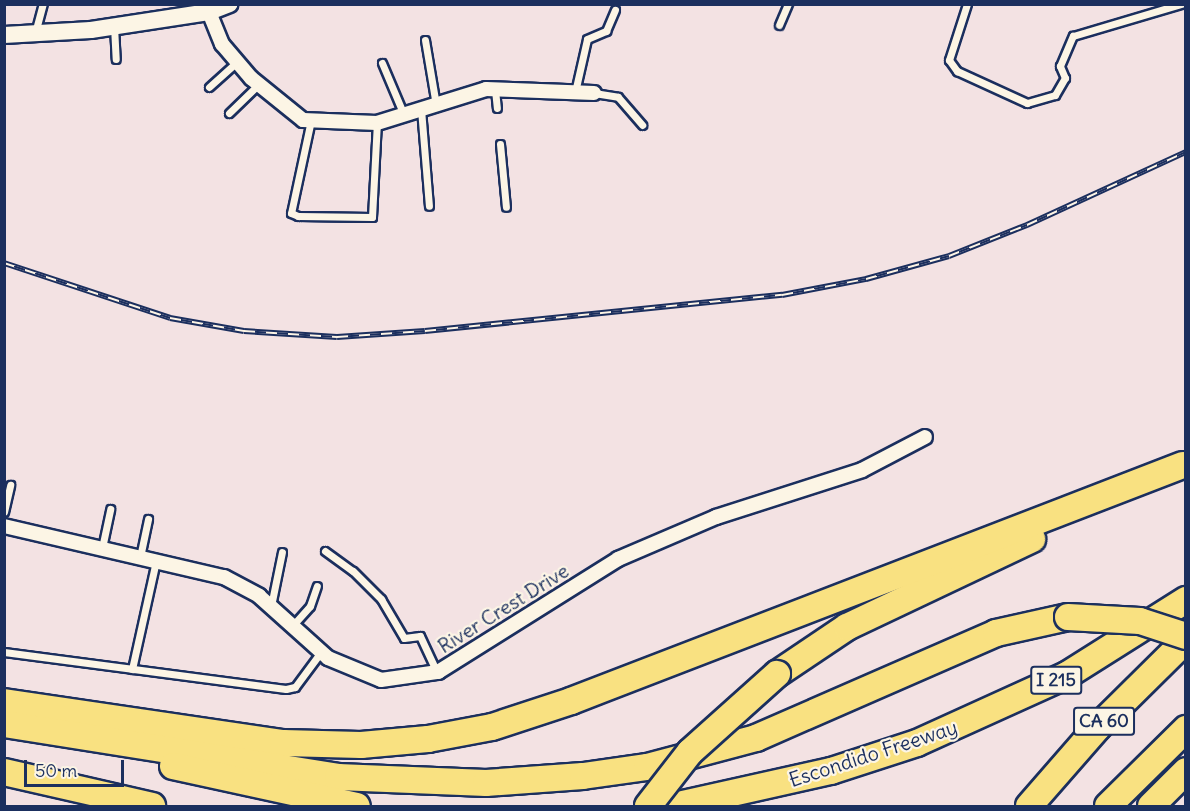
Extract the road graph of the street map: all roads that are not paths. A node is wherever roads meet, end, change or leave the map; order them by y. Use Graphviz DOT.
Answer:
graph roads {
  1 [pos="43,4"];
  2 [pos="230,4"];
  3 [pos="788,4"];
  4 [pos="967,4"];
  5 [pos="1181,4"];
  6 [pos="201,10"];
  7 [pos="615,10"];
  8 [pos="779,25"];
  9 [pos="114,26"];
  10 [pos="35,33"];
  11 [pos="4,35"];
  12 [pos="425,40"];
  13 [pos="116,59"];
  14 [pos="237,62"];
  15 [pos="382,63"];
  16 [pos="259,84"];
  17 [pos="209,87"];
  18 [pos="495,90"];
  19 [pos="575,93"];
  20 [pos="594,93"];
  21 [pos="436,105"];
  22 [pos="497,108"];
  23 [pos="421,109"];
  24 [pos="229,113"];
  25 [pos="404,115"];
  26 [pos="311,120"];
  27 [pos="377,123"];
  28 [pos="642,125"];
  29 [pos="500,144"];
  30 [pos="429,206"];
  31 [pos="506,207"];
  32 [pos="925,437"];
  33 [pos="1184,465"];
  34 [pos="10,485"];
  35 [pos="110,509"];
  36 [pos="4,512"];
  37 [pos="148,519"];
  38 [pos="4,526"];
  39 [pos="102,548"];
  40 [pos="325,551"];
  41 [pos="282,552"];
  42 [pos="140,557"];
  43 [pos="156,561"];
  44 [pos="317,586"];
  45 [pos="1185,600"];
  46 [pos="271,606"];
  47 [pos="293,625"];
  48 [pos="1185,638"];
  49 [pos="4,652"];
  50 [pos="321,652"];
  51 [pos="132,669"];
  52 [pos="438,672"];
  53 [pos="4,702"];
  54 [pos="4,724"];
  55 [pos="1185,729"];
  56 [pos="1185,771"];
  57 [pos="4,772"];
  58 [pos="48,781"];
  59 [pos="131,807"];
  60 [pos="152,807"];
  61 [pos="357,807"];
  62 [pos="648,807"];
  63 [pos="674,807"];
  64 [pos="1029,807"];
  65 [pos="1108,807"];
  66 [pos="1151,807"];
  1 -- 10 [label="lane"];
  2 -- 6 [label="street"];
  3 -- 8 [label="lane"];
  4 -- 5 [label="lane"];
  6 -- 9 [label="street"];
  6 -- 14 [label="street"];
  7 -- 19 [label="lane"];
  9 -- 10 [label="street"];
  9 -- 13 [label="lane"];
  10 -- 11 [label="street"];
  12 -- 21 [label="lane"];
  14 -- 16 [label="street"];
  14 -- 17 [label="lane"];
  15 -- 25 [label="lane"];
  16 -- 24 [label="lane"];
  16 -- 26 [label="street"];
  18 -- 19 [label="street"];
  18 -- 21 [label="street"];
  18 -- 22 [label="lane"];
  19 -- 20 [label="street"];
  20 -- 28 [label="lane"];
  21 -- 23 [label="street"];
  23 -- 25 [label="street"];
  23 -- 30 [label="lane"];
  25 -- 27 [label="street"];
  26 -- 27 [label="street"];
  26 -- 27 [label="lane"];
  29 -- 31 [label="lane"];
  32 -- 52 [label="street, River Crest Drive"];
  33 -- 53 [label="highway"];
  33 -- 62 [label="highway, bridge"];
  34 -- 36 [label="lane"];
  35 -- 39 [label="lane"];
  37 -- 42 [label="lane"];
  38 -- 39 [label="street, River Crest Drive"];
  39 -- 42 [label="street, River Crest Drive"];
  40 -- 52 [label="lane"];
  41 -- 46 [label="lane"];
  42 -- 43 [label="street, River Crest Drive"];
  43 -- 46 [label="street, River Crest Drive"];
  43 -- 51 [label="lane"];
  44 -- 47 [label="lane"];
  45 -- 63 [label="highway, Escondido Freeway / I 215"];
  46 -- 47 [label="street, River Crest Drive"];
  47 -- 50 [label="street, River Crest Drive"];
  48 -- 54 [label="highway, bridge"];
  48 -- 64 [label="highway, CA 60"];
  49 -- 51 [label="lane"];
  50 -- 51 [label="lane"];
  50 -- 52 [label="street, River Crest Drive"];
  54 -- 61 [label="highway"];
  55 -- 65 [label="highway"];
  56 -- 66 [label="highway"];
  57 -- 58 [label="highway"];
  58 -- 59 [label="highway"];
  58 -- 60 [label="highway"];
}
